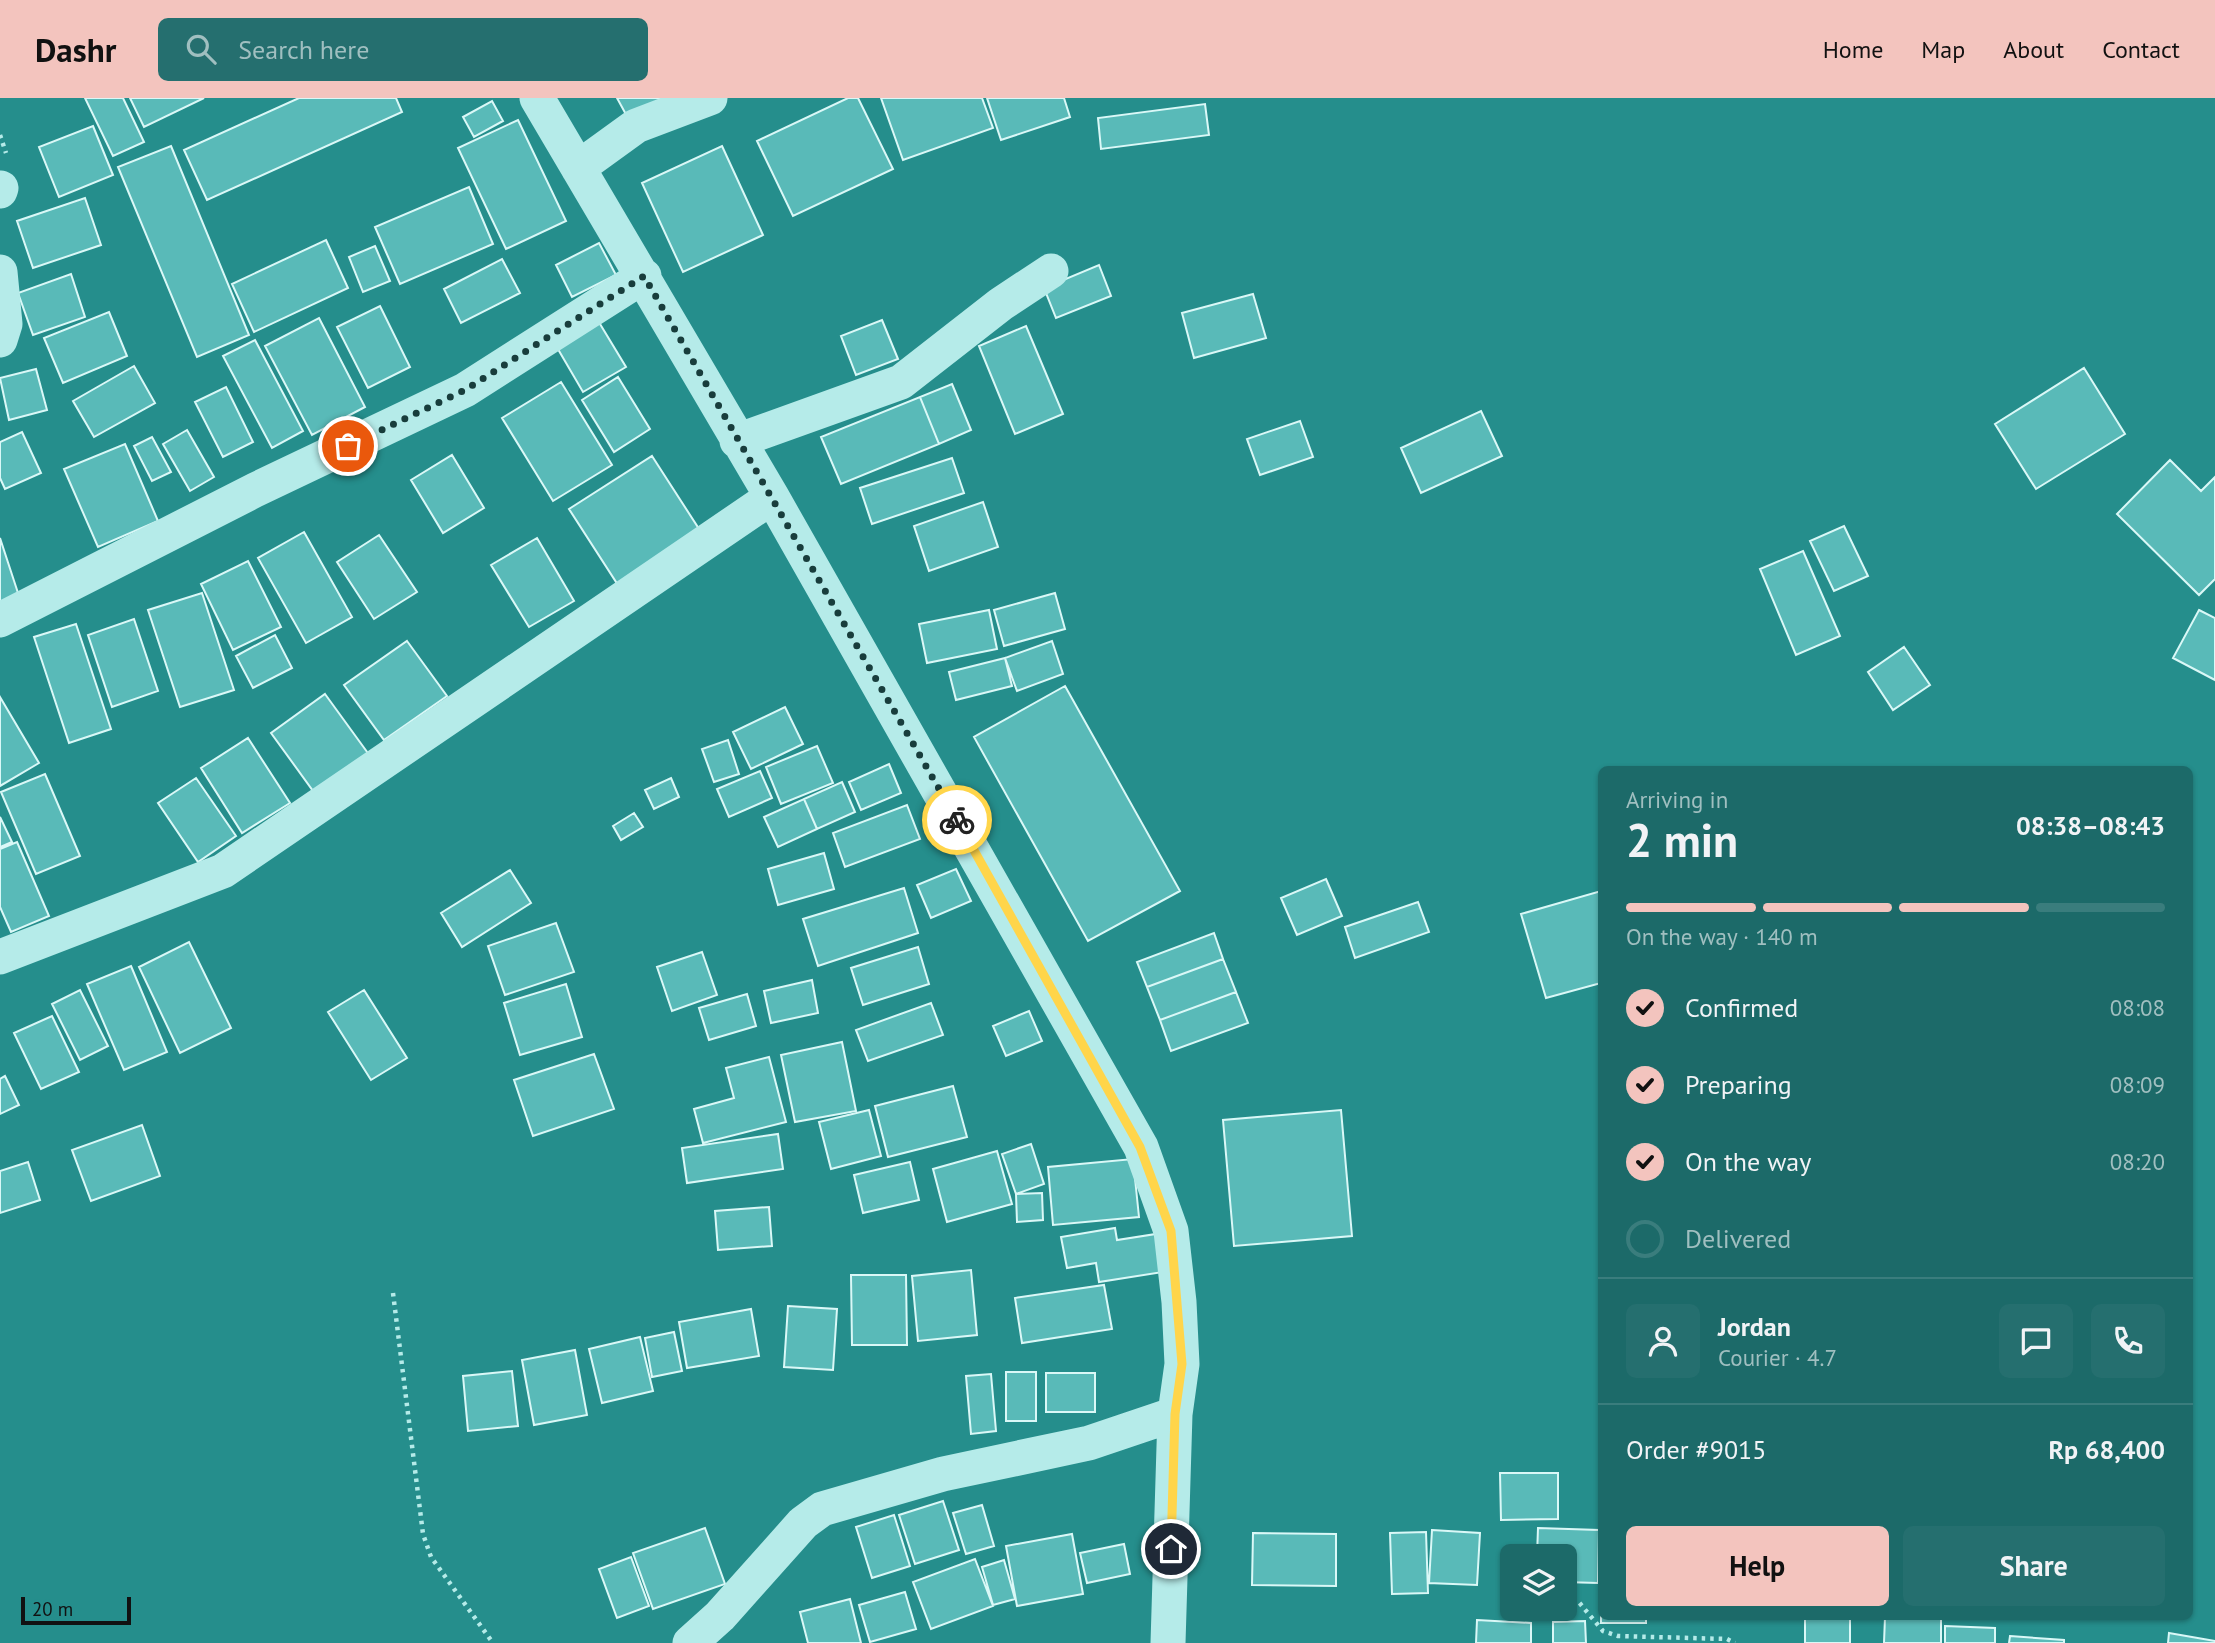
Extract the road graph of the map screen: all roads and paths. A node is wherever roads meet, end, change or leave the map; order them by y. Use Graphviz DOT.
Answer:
graph roads {
  1 [pos="537,98"];
  2 [pos="710,98"];
  3 [pos="578,168"];
  4 [pos="1051,271"];
  5 [pos="0,272"];
  6 [pos="644,276"];
  7 [pos="0,340"];
  8 [pos="737,442"];
  9 [pos="772,497"];
  10 [pos="0,620"];
  11 [pos="0,957"];
  12 [pos="393,1293"];
  13 [pos="1175,1414"];
  14 [pos="1577,1600"];
  15 [pos="493,1643"];
  16 [pos="690,1643"];
  17 [pos="1168,1643"];
  18 [pos="1735,1643"];
  1 -- 3 [label="street"];
  2 -- 3 [label="street"];
  3 -- 6 [label="street"];
  4 -- 8 [label="street"];
  5 -- 7 [label="street"];
  6 -- 8 [label="street"];
  6 -- 10 [label="street"];
  8 -- 9 [label="street"];
  9 -- 11 [label="street"];
  9 -- 13 [label="street"];
  12 -- 15 [label="path"];
  13 -- 16 [label="street"];
  13 -- 17 [label="street"];
  14 -- 18 [label="path"];
}
